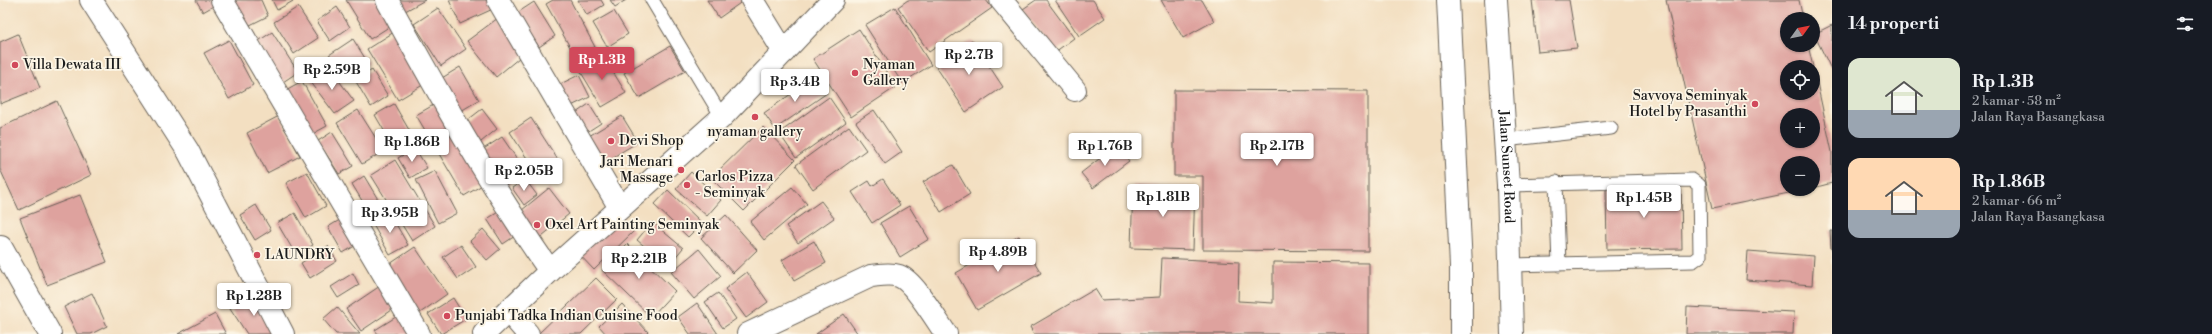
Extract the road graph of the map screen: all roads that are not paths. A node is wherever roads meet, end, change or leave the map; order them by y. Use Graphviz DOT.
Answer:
graph roads {
  1 [pos="91,0"];
  2 [pos="222,0"];
  3 [pos="387,0"];
  4 [pos="498,0"];
  5 [pos="652,0"];
  6 [pos="752,0"];
  7 [pos="1000,0"];
  8 [pos="1448,0"];
  9 [pos="1496,0"];
  10 [pos="827,2"];
  11 [pos="784,52"];
  12 [pos="1075,90"];
  13 [pos="722,117"];
  14 [pos="1611,128"];
  15 [pos="1504,140"];
  16 [pos="1556,182"];
  17 [pos="1508,185"];
  18 [pos="620,208"];
  19 [pos="1,247"];
  20 [pos="1511,265"];
  21 [pos="1559,265"];
  22 [pos="550,271"];
  23 [pos="508,311"];
  24 [pos="50,334"];
  25 [pos="283,334"];
  26 [pos="419,334"];
  27 [pos="484,334"];
  28 [pos="528,334"];
  29 [pos="748,334"];
  30 [pos="946,334"];
  31 [pos="1461,334"];
  32 [pos="1512,334"];
  1 -- 25 [label="main road"];
  2 -- 26 [label="main road"];
  3 -- 22 [label="main road"];
  4 -- 18 [label="main road"];
  5 -- 13 [label="lane"];
  6 -- 11 [label="main road"];
  7 -- 12 [label="main road"];
  8 -- 31 [label="main road"];
  9 -- 15 [label="main road, Jalan Sunset Road"];
  10 -- 11 [label="main road"];
  11 -- 13 [label="main road"];
  13 -- 18 [label="main road"];
  14 -- 15 [label="lane"];
  15 -- 17 [label="main road, Jalan Sunset Road"];
  16 -- 17 [label="lane"];
  16 -- 21 [label="lane"];
  16 -- 21 [label="lane"];
  17 -- 20 [label="main road, Jalan Sunset Road"];
  18 -- 22 [label="main road"];
  19 -- 24 [label="main road"];
  20 -- 21 [label="lane"];
  20 -- 32 [label="main road, Jalan Sunset Road"];
  22 -- 23 [label="main road"];
  23 -- 27 [label="main road"];
  23 -- 28 [label="main road"];
  29 -- 30 [label="main road"];
}
